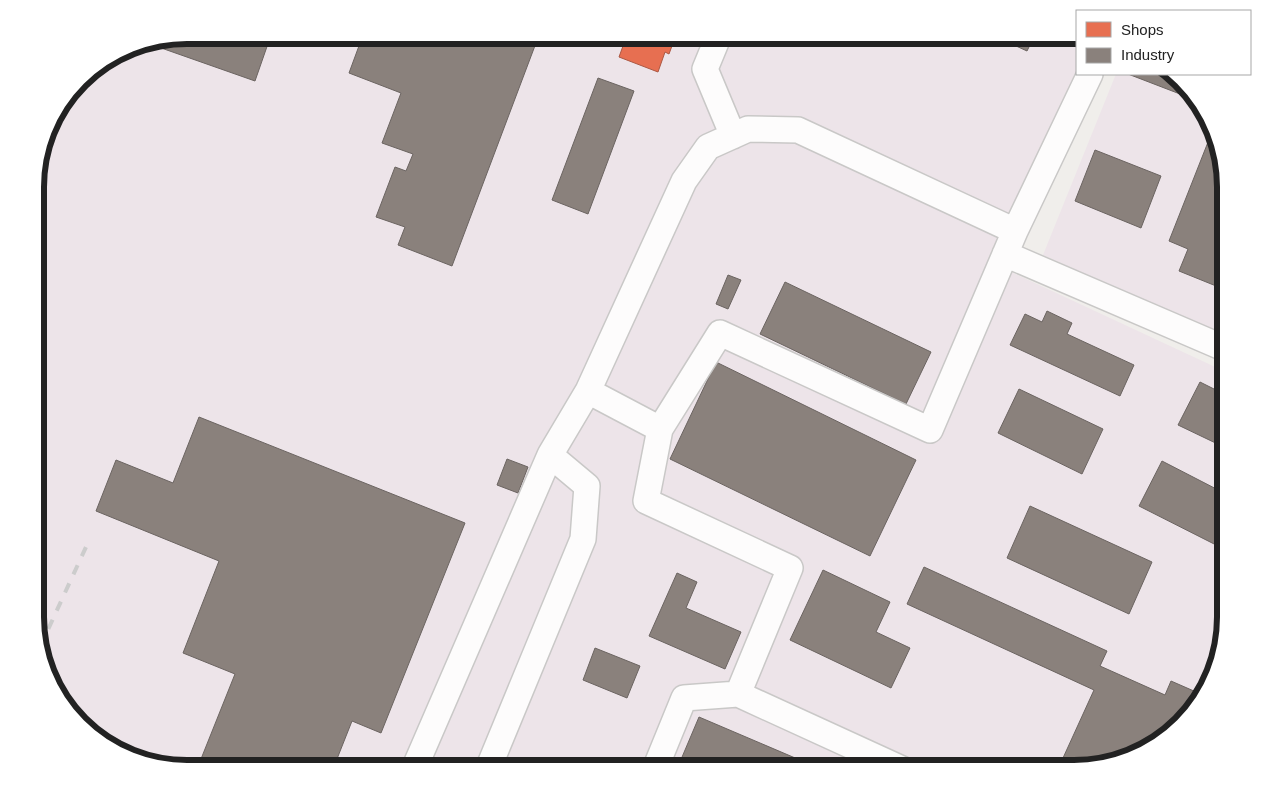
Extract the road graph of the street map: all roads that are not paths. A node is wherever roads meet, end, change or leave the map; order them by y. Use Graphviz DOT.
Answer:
graph roads {
  1 [pos="715,44"];
  2 [pos="1090,75"];
  3 [pos="733,136"];
  4 [pos="1015,231"];
  5 [pos="1005,254"];
  6 [pos="1217,345"];
  7 [pos="588,391"];
  8 [pos="660,430"];
  9 [pos="550,455"];
  10 [pos="738,694"];
  11 [pos="418,760"];
  12 [pos="492,760"];
  13 [pos="658,760"];
  14 [pos="882,760"];
  1 -- 3 [label="lane"];
  2 -- 4 [label="lane"];
  3 -- 4 [label="lane"];
  3 -- 7 [label="lane"];
  4 -- 5 [label="lane"];
  5 -- 6 [label="lane"];
  5 -- 8 [label="lane"];
  7 -- 8 [label="lane"];
  7 -- 9 [label="lane"];
  8 -- 10 [label="lane"];
  9 -- 11 [label="lane"];
  9 -- 12 [label="lane"];
  10 -- 13 [label="lane"];
  10 -- 14 [label="lane"];
}
